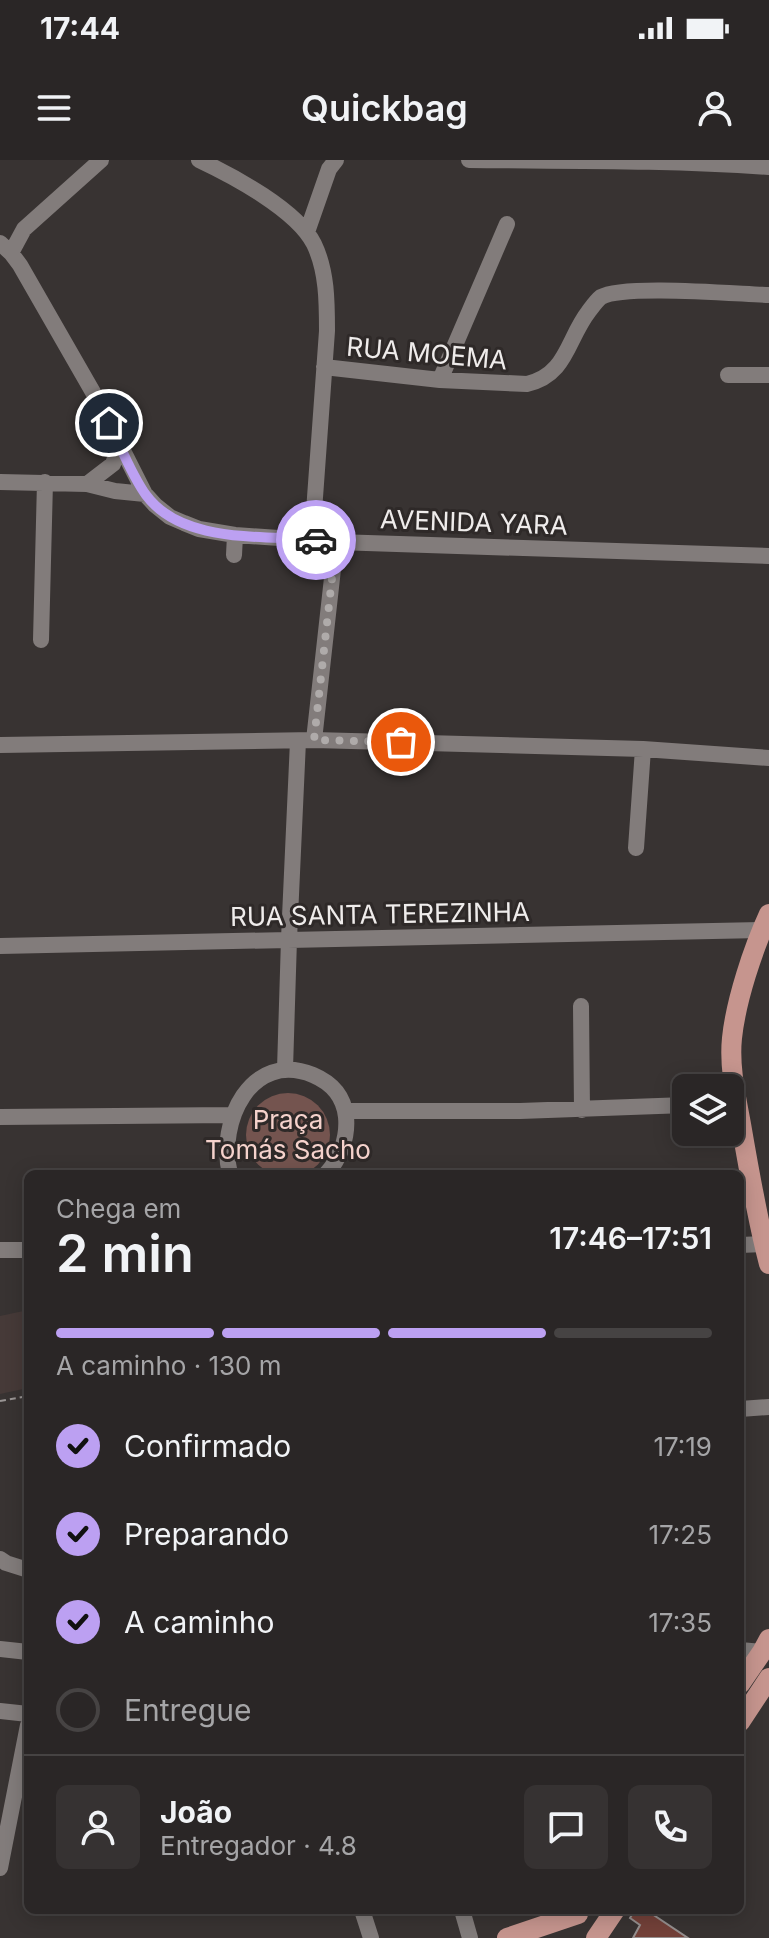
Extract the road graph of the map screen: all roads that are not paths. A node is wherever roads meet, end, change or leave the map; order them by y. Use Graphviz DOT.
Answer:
graph roads {
  1 [pos="101,160"];
  2 [pos="199,160"];
  3 [pos="336,160"];
  4 [pos="469,160"];
  5 [pos="769,167"];
  6 [pos="507,224"];
  7 [pos="24,229"];
  8 [pos="307,232"];
  9 [pos="0,234"];
  10 [pos="6,248"];
  11 [pos="769,295"];
  12 [pos="324,367"];
  13 [pos="728,375"];
  14 [pos="769,375"];
  15 [pos="440,380"];
  16 [pos="120,444"];
  17 [pos="0,482"];
  18 [pos="45,482"];
  19 [pos="87,484"];
  20 [pos="145,494"];
  21 [pos="235,535"];
  22 [pos="312,539"];
  23 [pos="336,542"];
  24 [pos="234,555"];
  25 [pos="769,556"];
  26 [pos="41,640"];
  27 [pos="306,741"];
  28 [pos="0,745"];
  29 [pos="643,749"];
  30 [pos="769,758"];
  31 [pos="636,848"];
  32 [pos="765,922"];
  33 [pos="289,939"];
  34 [pos="0,946"];
  35 [pos="581,1006"];
  36 [pos="285,1069"];
  37 [pos="732,1074"];
  38 [pos="672,1106"];
  39 [pos="582,1110"];
  40 [pos="345,1111"];
  41 [pos="232,1115"];
  42 [pos="0,1117"];
  43 [pos="740,1146"];
  44 [pos="229,1170"];
  45 [pos="329,1170"];
  46 [pos="743,1170"];
  47 [pos="744,1174"];
  48 [pos="747,1195"];
  49 [pos="744,1246"];
  50 [pos="0,1250"];
  51 [pos="24,1250"];
  52 [pos="766,1254"];
  53 [pos="769,1407"];
  54 [pos="744,1409"];
  55 [pos="0,1559"];
  56 [pos="24,1569"];
  57 [pos="766,1645"];
  58 [pos="0,1649"];
  59 [pos="744,1649"];
  60 [pos="24,1652"];
  61 [pos="744,1678"];
  62 [pos="769,1678"];
  63 [pos="0,1711"];
  64 [pos="24,1714"];
  65 [pos="744,1716"];
  66 [pos="24,1745"];
  67 [pos="0,1868"];
  68 [pos="363,1914"];
  69 [pos="463,1914"];
  70 [pos="573,1914"];
  71 [pos="578,1914"];
  72 [pos="612,1914"];
  73 [pos="371,1938"];
  74 [pos="470,1938"];
  75 [pos="507,1938"];
  76 [pos="562,1938"];
  77 [pos="596,1938"];
  1 -- 7 [label="street"];
  2 -- 8 [label="street"];
  3 -- 8 [label="street"];
  4 -- 5 [label="street"];
  6 -- 15 [label="street"];
  7 -- 9 [label="street"];
  7 -- 10 [label="street"];
  8 -- 12 [label="street"];
  10 -- 16 [label="street, AVENIDA YARA"];
  11 -- 15 [label="street, RUA MOEMA"];
  12 -- 15 [label="street, RUA MOEMA"];
  12 -- 22 [label="street"];
  13 -- 14 [label="street"];
  16 -- 19 [label="street"];
  16 -- 20 [label="street, AVENIDA YARA"];
  17 -- 18 [label="street"];
  18 -- 19 [label="street"];
  18 -- 26 [label="street"];
  19 -- 20 [label="street"];
  20 -- 21 [label="street, AVENIDA YARA"];
  21 -- 22 [label="street, AVENIDA YARA"];
  21 -- 24 [label="street"];
  22 -- 23 [label="street, AVENIDA YARA"];
  23 -- 25 [label="street, AVENIDA YARA"];
  23 -- 27 [label="street"];
  27 -- 28 [label="street"];
  27 -- 29 [label="street"];
  27 -- 33 [label="street"];
  29 -- 30 [label="street"];
  29 -- 31 [label="street"];
  32 -- 33 [label="street, RUA SANTA TEREZINHA"];
  32 -- 37 [label="main road"];
  33 -- 34 [label="street, RUA SANTA TEREZINHA"];
  33 -- 36 [label="street"];
  35 -- 39 [label="street"];
  36 -- 40 [label="street"];
  36 -- 41 [label="street"];
  38 -- 39 [label="street"];
  39 -- 40 [label="street"];
  40 -- 45 [label="street"];
  41 -- 42 [label="street"];
  41 -- 44 [label="street"];
  43 -- 46 [label="main road"];
  47 -- 48 [label="main road"];
  48 -- 52 [label="main road"];
  49 -- 52 [label="street"];
  50 -- 51 [label="street"];
  53 -- 54 [label="street"];
  55 -- 56 [label="street"];
  57 -- 59 [label="street"];
  57 -- 61 [label="main road"];
  58 -- 60 [label="street"];
  62 -- 65 [label="main road"];
  63 -- 64 [label="street"];
  66 -- 67 [label="street"];
  68 -- 73 [label="street"];
  69 -- 74 [label="street"];
  70 -- 75 [label="main road"];
  71 -- 76 [label="main road"];
  72 -- 77 [label="main road"];
}
